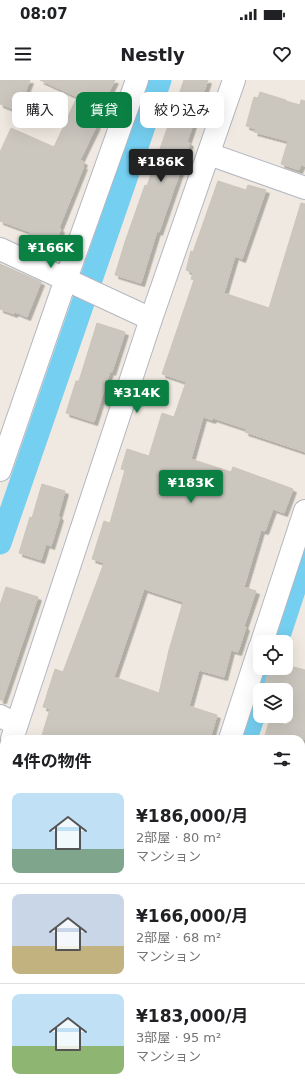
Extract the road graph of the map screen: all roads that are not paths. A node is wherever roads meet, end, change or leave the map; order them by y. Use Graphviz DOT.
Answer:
graph roads {
  1 [pos="137,80"];
  2 [pos="234,80"];
  3 [pos="209,154"];
  4 [pos="305,188"];
  5 [pos="0,249"];
  6 [pos="66,279"];
  7 [pos="151,319"];
  8 [pos="0,470"];
  9 [pos="305,511"];
  10 [pos="264,635"];
  11 [pos="253,668"];
  12 [pos="9,726"];
  13 [pos="231,735"];
  1 -- 6 [label="street"];
  2 -- 3 [label="street"];
  3 -- 4 [label="street"];
  3 -- 7 [label="street"];
  5 -- 6 [label="street"];
  6 -- 7 [label="street"];
  6 -- 8 [label="street"];
  7 -- 12 [label="street"];
  9 -- 10 [label="street"];
  11 -- 13 [label="street"];
}
